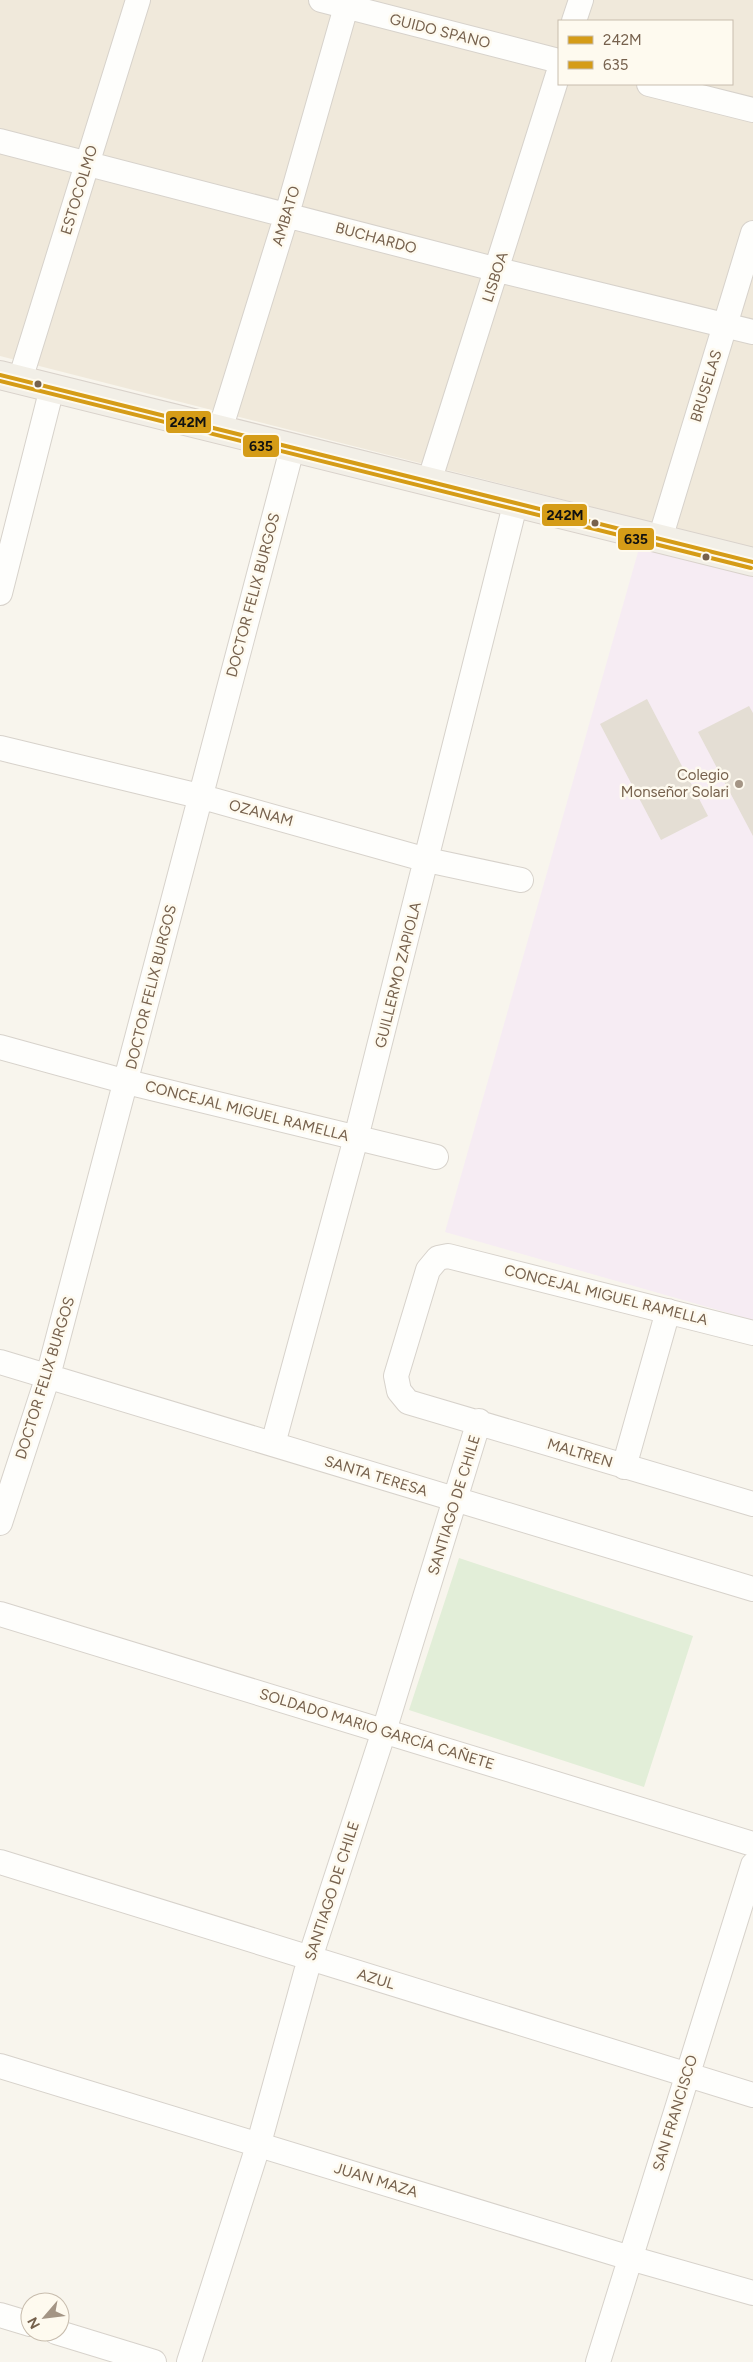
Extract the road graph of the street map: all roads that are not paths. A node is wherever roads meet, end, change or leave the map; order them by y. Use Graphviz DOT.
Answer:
graph roads {
  1 [pos="138,0"];
  2 [pos="321,0"];
  3 [pos="581,0"];
  4 [pos="347,3"];
  5 [pos="574,20"];
  6 [pos="558,61"];
  7 [pos="558,73"];
  8 [pos="653,85"];
  9 [pos="753,110"];
  10 [pos="0,141"];
  11 [pos="87,163"];
  12 [pos="287,214"];
  13 [pos="753,233"];
  14 [pos="498,270"];
  15 [pos="725,324"];
  16 [pos="753,332"];
  17 [pos="10,377"];
  18 [pos="52,388"];
  19 [pos="220,430"];
  20 [pos="292,449"];
  21 [pos="429,482"];
  22 [pos="515,505"];
  23 [pos="660,540"];
  24 [pos="753,562"];
  25 [pos="0,594"];
  26 [pos="0,748"];
  27 [pos="199,796"];
  28 [pos="428,860"];
  29 [pos="521,880"];
  30 [pos="0,1047"];
  31 [pos="127,1082"];
  32 [pos="356,1138"];
  33 [pos="436,1157"];
  34 [pos="668,1311"];
  35 [pos="753,1333"];
  36 [pos="0,1362"];
  37 [pos="48,1376"];
  38 [pos="408,1402"];
  39 [pos="479,1422"];
  40 [pos="273,1444"];
  41 [pos="624,1466"];
  42 [pos="456,1501"];
  43 [pos="753,1504"];
  44 [pos="0,1523"];
  45 [pos="753,1589"];
  46 [pos="0,1614"];
  47 [pos="384,1731"];
  48 [pos="753,1844"];
  49 [pos="0,1862"];
  50 [pos="753,1864"];
  51 [pos="310,1958"];
  52 [pos="0,2066"];
  53 [pos="688,2074"];
  54 [pos="753,2095"];
  55 [pos="259,2143"];
  56 [pos="630,2258"];
  57 [pos="753,2293"];
  58 [pos="0,2315"];
  59 [pos="20,2321"];
  60 [pos="70,2336"];
  61 [pos="154,2362"];
  62 [pos="188,2362"];
  63 [pos="598,2362"];
  1 -- 11 [label="street, ESTOCOLMO"];
  2 -- 4 [label="street, GUIDO SPANO"];
  3 -- 5 [label="street"];
  4 -- 6 [label="street, GUIDO SPANO"];
  4 -- 12 [label="street, AMBATO"];
  7 -- 14 [label="street, LISBOA"];
  8 -- 9 [label="street"];
  10 -- 11 [label="street, BUCHARDO"];
  11 -- 12 [label="street, BUCHARDO"];
  11 -- 17 [label="street, ESTOCOLMO"];
  12 -- 14 [label="street, BUCHARDO"];
  12 -- 19 [label="street, AMBATO"];
  13 -- 15 [label="street, BRUSELAS"];
  14 -- 15 [label="street, BUCHARDO"];
  14 -- 21 [label="street, LISBOA"];
  15 -- 16 [label="street, BUCHARDO"];
  15 -- 23 [label="street, BRUSELAS"];
  17 -- 18 [label="main road"];
  18 -- 19 [label="main road"];
  18 -- 25 [label="street"];
  19 -- 20 [label="main road"];
  20 -- 21 [label="main road"];
  20 -- 27 [label="street, DOCTOR FELIX BURGOS"];
  21 -- 22 [label="main road"];
  22 -- 23 [label="main road"];
  22 -- 28 [label="street, GUILLERMO ZAPIOLA"];
  23 -- 24 [label="main road"];
  26 -- 27 [label="street, OZANAM"];
  27 -- 28 [label="street, OZANAM"];
  27 -- 31 [label="street, DOCTOR FELIX BURGOS"];
  28 -- 29 [label="street, OZANAM"];
  28 -- 32 [label="street, GUILLERMO ZAPIOLA"];
  30 -- 31 [label="street, CONCEJAL MIGUEL RAMELLA"];
  31 -- 32 [label="street, CONCEJAL MIGUEL RAMELLA"];
  31 -- 37 [label="street, DOCTOR FELIX BURGOS"];
  32 -- 33 [label="street, CONCEJAL MIGUEL RAMELLA"];
  32 -- 40 [label="street, GUILLERMO ZAPIOLA"];
  34 -- 35 [label="street, CONCEJAL MIGUEL RAMELLA"];
  34 -- 38 [label="street, CONCEJAL MIGUEL RAMELLA"];
  34 -- 41 [label="street"];
  36 -- 37 [label="street, SANTA TERESA"];
  37 -- 40 [label="street, SANTA TERESA"];
  37 -- 44 [label="street, DOCTOR FELIX BURGOS"];
  38 -- 39 [label="street, MALTREN"];
  39 -- 41 [label="street, MALTREN"];
  39 -- 42 [label="street, SANTIAGO DE CHILE"];
  40 -- 42 [label="street, SANTA TERESA"];
  41 -- 43 [label="street, MALTREN"];
  42 -- 45 [label="street, SANTA TERESA"];
  42 -- 47 [label="street, SANTIAGO DE CHILE"];
  46 -- 47 [label="street, SOLDADO MARIO GARCÍA CAÑETE"];
  47 -- 48 [label="street, SOLDADO MARIO GARCÍA CAÑETE"];
  47 -- 51 [label="street, SANTIAGO DE CHILE"];
  49 -- 51 [label="street, AZUL"];
  50 -- 53 [label="street, SAN FRANCISCO"];
  51 -- 53 [label="street, AZUL"];
  51 -- 55 [label="street, SANTIAGO DE CHILE"];
  52 -- 55 [label="street, JUAN MAZA"];
  53 -- 54 [label="street, AZUL"];
  53 -- 56 [label="street, SAN FRANCISCO"];
  55 -- 56 [label="street, JUAN MAZA"];
  55 -- 62 [label="street, SANTIAGO DE CHILE"];
  56 -- 57 [label="street, JUAN MAZA"];
  56 -- 63 [label="street, SAN FRANCISCO"];
  58 -- 59 [label="street"];
  60 -- 61 [label="street"];
}
